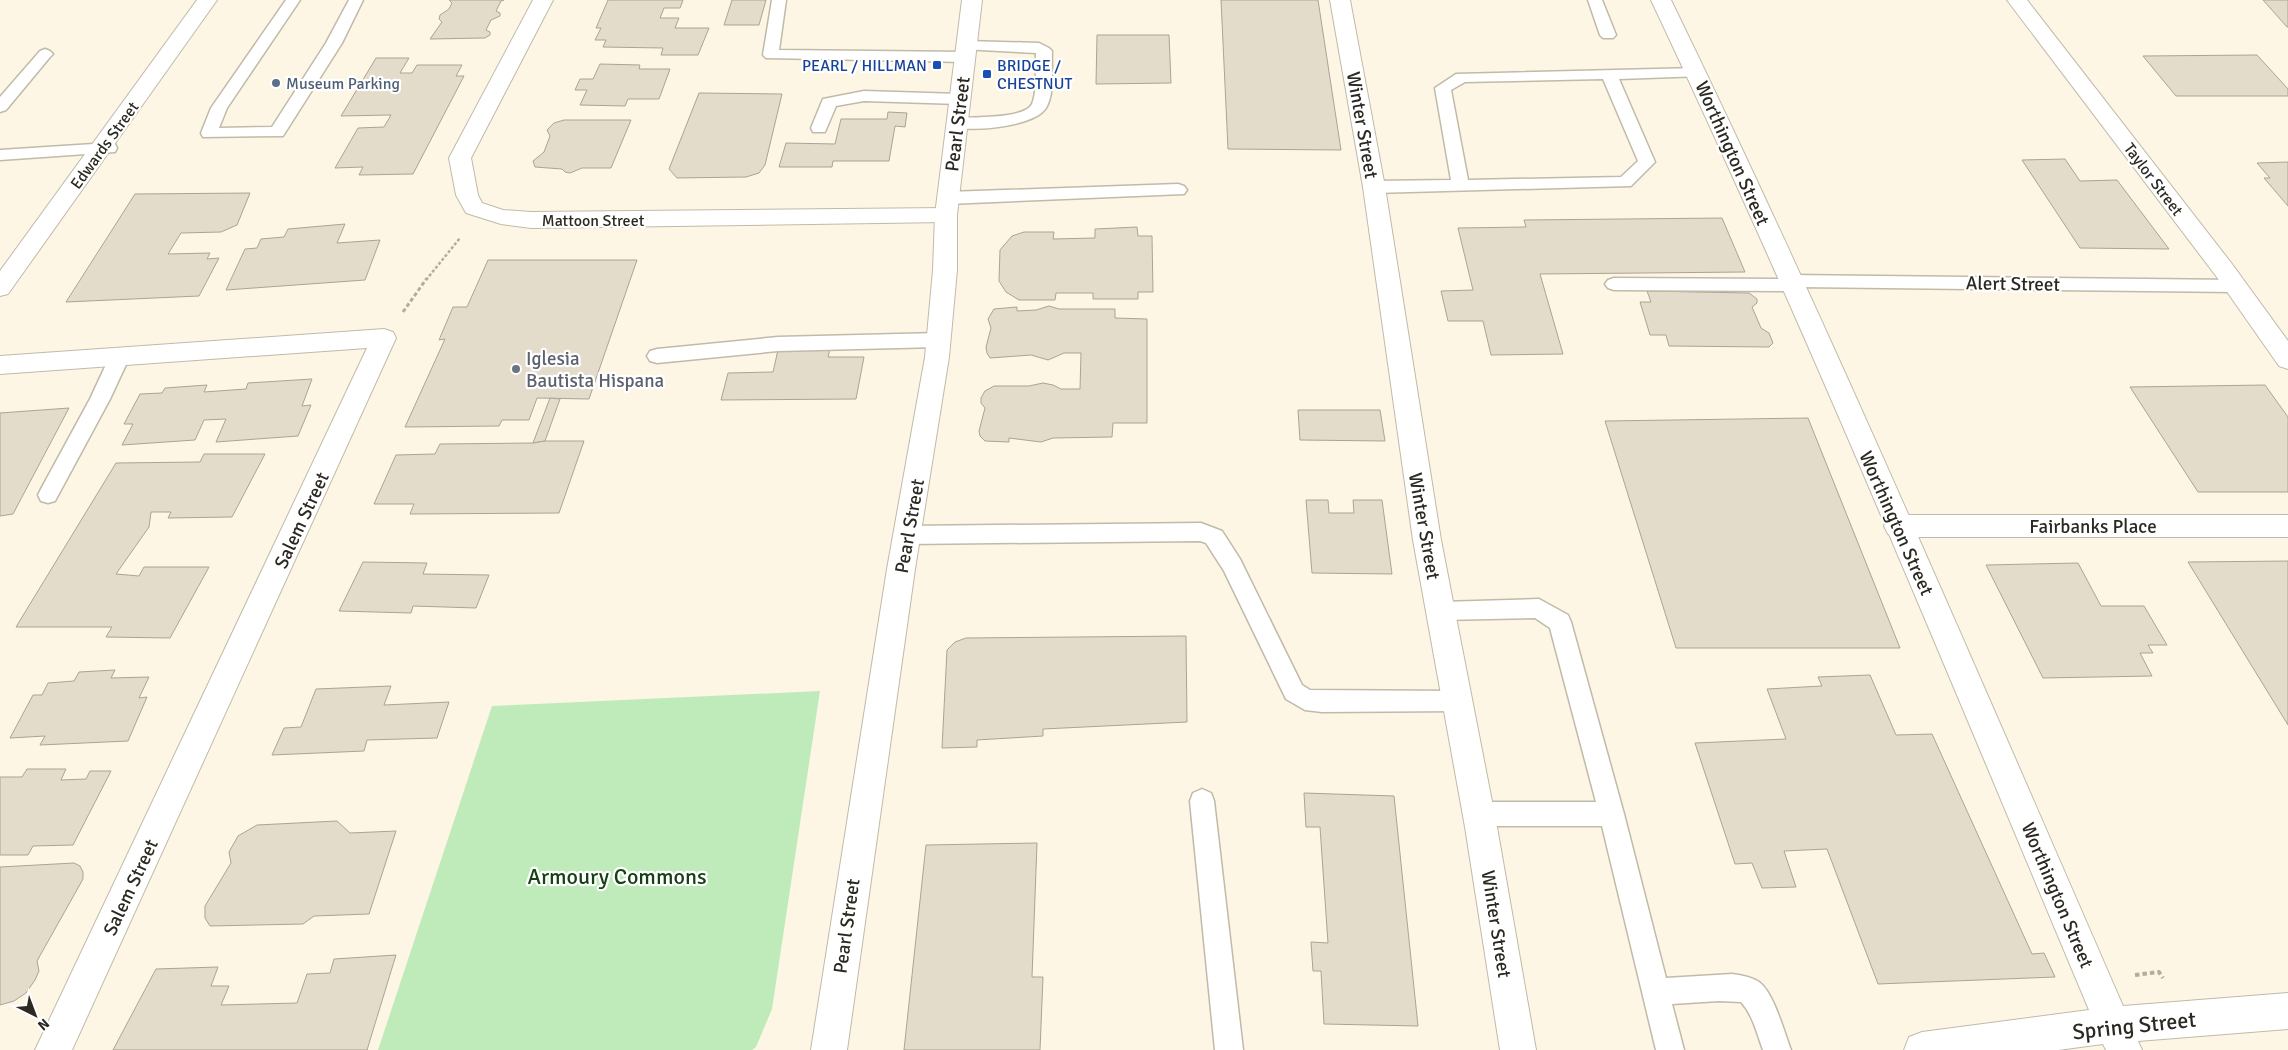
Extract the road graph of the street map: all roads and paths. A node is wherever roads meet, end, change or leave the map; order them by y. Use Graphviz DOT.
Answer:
graph roads {
  1 [pos="207,0"];
  2 [pos="293,0"];
  3 [pos="356,0"];
  4 [pos="543,0"];
  5 [pos="779,0"];
  6 [pos="972,0"];
  7 [pos="1340,0"];
  8 [pos="1595,0"];
  9 [pos="1661,0"];
  10 [pos="2017,0"];
  11 [pos="1608,35"];
  12 [pos="966,52"];
  13 [pos="45,54"];
  14 [pos="1697,73"];
  15 [pos="1609,74"];
  16 [pos="0,107"];
  17 [pos="959,111"];
  18 [pos="819,128"];
  19 [pos="106,148"];
  20 [pos="0,155"];
  21 [pos="1461,186"];
  22 [pos="1374,188"];
  23 [pos="1178,190"];
  24 [pos="947,207"];
  25 [pos="482,212"];
  26 [pos="1791,283"];
  27 [pos="1614,284"];
  28 [pos="2235,286"];
  29 [pos="0,288"];
  30 [pos="939,340"];
  31 [pos="383,342"];
  32 [pos="120,356"];
  33 [pos="657,356"];
  34 [pos="2288,360"];
  35 [pos="0,365"];
  36 [pos="48,495"];
  37 [pos="1898,526"];
  38 [pos="2288,526"];
  39 [pos="907,535"];
  40 [pos="1441,611"];
  41 [pos="1458,702"];
  42 [pos="1202,801"];
  43 [pos="1479,814"];
  44 [pos="1612,814"];
  45 [pos="1656,992"];
  46 [pos="2288,1011"];
  47 [pos="2119,1038"];
  48 [pos="53,1050"];
  49 [pos="829,1050"];
  50 [pos="1229,1050"];
  51 [pos="1518,1050"];
  52 [pos="1670,1050"];
  53 [pos="1777,1050"];
  54 [pos="1922,1050"];
  1 -- 19 [label="street, Edwards Street"];
  2 -- 3 [label="lane"];
  4 -- 25 [label="street"];
  5 -- 12 [label="lane"];
  6 -- 12 [label="street, Pearl Street"];
  7 -- 22 [label="street, Winter Street"];
  8 -- 11 [label="lane"];
  9 -- 14 [label="street, Worthington Street"];
  10 -- 28 [label="street, Taylor Street"];
  12 -- 17 [label="street, Pearl Street"];
  12 -- 17 [label="lane"];
  13 -- 16 [label="lane"];
  14 -- 15 [label="lane"];
  14 -- 26 [label="street, Worthington Street"];
  15 -- 21 [label="lane"];
  15 -- 21 [label="lane"];
  17 -- 18 [label="lane"];
  17 -- 24 [label="street, Pearl Street"];
  19 -- 20 [label="lane"];
  19 -- 29 [label="street, Edwards Street"];
  21 -- 22 [label="lane"];
  22 -- 40 [label="street, Winter Street"];
  23 -- 24 [label="lane"];
  24 -- 25 [label="street, Mattoon Street"];
  24 -- 30 [label="street, Pearl Street"];
  25 -- 31 [label="path"];
  26 -- 27 [label="lane, Alert Street"];
  26 -- 28 [label="lane, Alert Street"];
  26 -- 37 [label="street, Worthington Street"];
  28 -- 34 [label="street, Taylor Street"];
  30 -- 33 [label="lane"];
  30 -- 39 [label="street, Pearl Street"];
  31 -- 32 [label="street"];
  31 -- 48 [label="street, Salem Street"];
  32 -- 35 [label="street"];
  32 -- 36 [label="lane"];
  37 -- 38 [label="street, Fairbanks Place"];
  37 -- 47 [label="street, Worthington Street"];
  39 -- 41 [label="lane"];
  39 -- 49 [label="street, Pearl Street"];
  40 -- 41 [label="street, Winter Street"];
  40 -- 44 [label="lane"];
  41 -- 43 [label="street, Winter Street"];
  42 -- 50 [label="lane"];
  43 -- 44 [label="lane"];
  43 -- 51 [label="street, Winter Street"];
  44 -- 45 [label="lane"];
  45 -- 52 [label="lane"];
  45 -- 53 [label="lane"];
  46 -- 47 [label="street, Spring Street"];
  47 -- 54 [label="street, Spring Street"];
}
